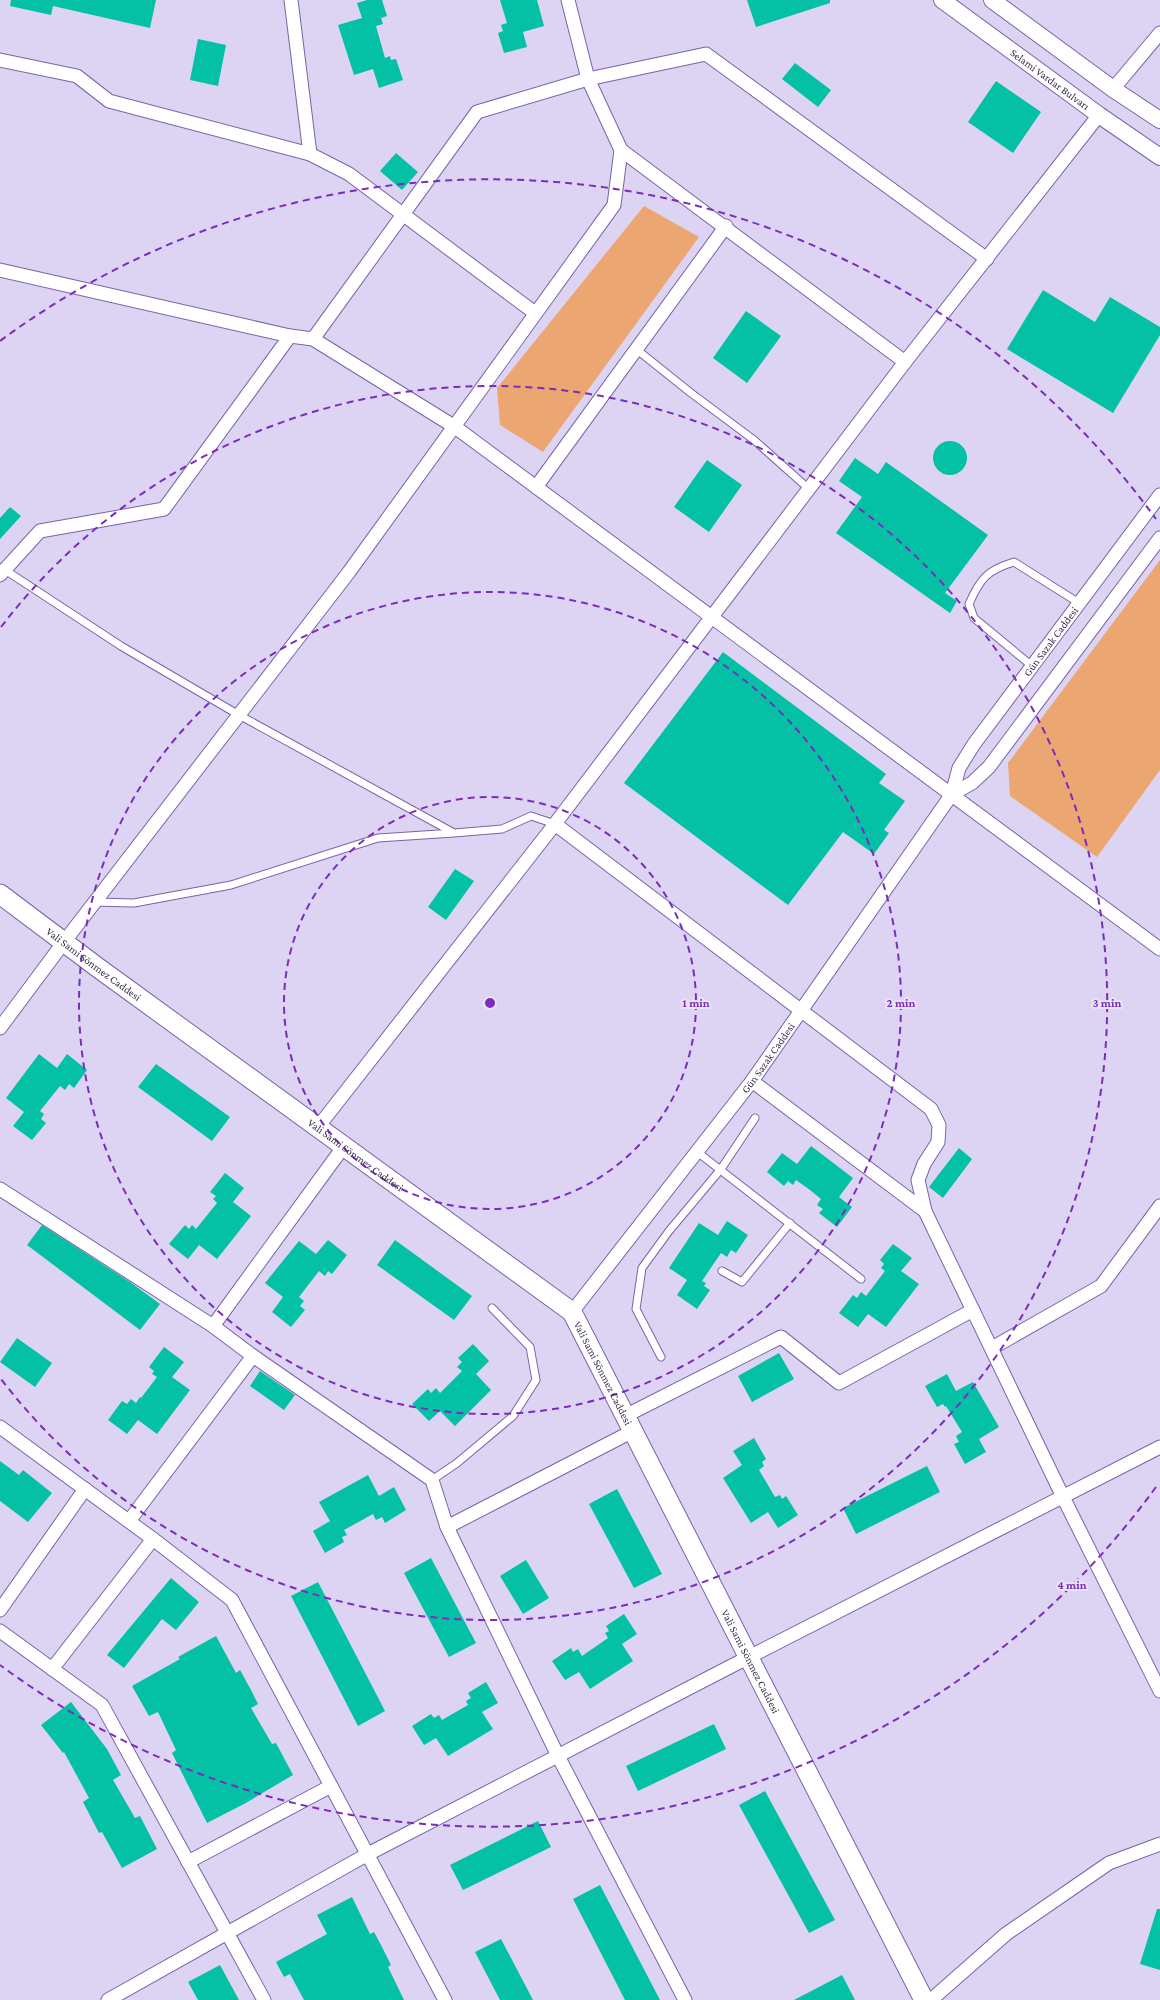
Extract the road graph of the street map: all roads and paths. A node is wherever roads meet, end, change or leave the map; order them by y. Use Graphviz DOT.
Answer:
graph roads {
  1 [pos="291,0"];
  2 [pos="568,0"];
  3 [pos="942,0"];
  4 [pos="992,0"];
  5 [pos="1160,33"];
  6 [pos="0,60"];
  7 [pos="588,79"];
  8 [pos="1112,89"];
  9 [pos="1099,115"];
  10 [pos="1160,120"];
  11 [pos="621,150"];
  12 [pos="310,154"];
  13 [pos="1160,157"];
  14 [pos="404,214"];
  15 [pos="726,226"];
  16 [pos="987,259"];
  17 [pos="0,270"];
  18 [pos="535,313"];
  19 [pos="290,336"];
  20 [pos="313,339"];
  21 [pos="636,349"];
  22 [pos="906,362"];
  23 [pos="455,427"];
  24 [pos="536,486"];
  25 [pos="809,489"];
  26 [pos="1160,495"];
  27 [pos="1160,538"];
  28 [pos="1,571"];
  29 [pos="1079,603"];
  30 [pos="711,616"];
  31 [pos="1032,666"];
  32 [pos="239,715"];
  33 [pos="952,794"];
  34 [pos="555,824"];
  35 [pos="454,833"];
  36 [pos="0,894"];
  37 [pos="94,902"];
  38 [pos="64,942"];
  39 [pos="1160,949"];
  40 [pos="799,1011"];
  41 [pos="0,1028"];
  42 [pos="752,1080"];
  43 [pos="755,1118"];
  44 [pos="318,1127"];
  45 [pos="344,1146"];
  46 [pos="696,1151"];
  47 [pos="721,1169"];
  48 [pos="0,1189"];
  49 [pos="1160,1206"];
  50 [pos="925,1211"];
  51 [pos="790,1223"];
  52 [pos="722,1271"];
  53 [pos="861,1279"];
  54 [pos="492,1308"];
  55 [pos="973,1310"];
  56 [pos="572,1312"];
  57 [pos="213,1326"];
  58 [pos="992,1348"];
  59 [pos="253,1356"];
  60 [pos="661,1357"];
  61 [pos="629,1424"];
  62 [pos="0,1427"];
  63 [pos="1160,1447"];
  64 [pos="432,1480"];
  65 [pos="85,1489"];
  66 [pos="1063,1497"];
  67 [pos="129,1521"];
  68 [pos="447,1527"];
  69 [pos="154,1539"];
  70 [pos="0,1610"];
  71 [pos="0,1631"];
  72 [pos="749,1657"];
  73 [pos="52,1669"];
  74 [pos="1160,1691"];
  75 [pos="558,1756"];
  76 [pos="331,1786"];
  77 [pos="1160,1844"];
  78 [pos="368,1854"];
  79 [pos="188,1862"];
  80 [pos="227,1933"];
  81 [pos="108,2000"];
  82 [pos="264,2000"];
  83 [pos="445,2000"];
  84 [pos="685,2000"];
  85 [pos="924,2000"];
  86 [pos="931,2000"];
  1 -- 12 [label="street"];
  2 -- 7 [label="street"];
  3 -- 9 [label="street, Selami Vardar Bulvarı"];
  4 -- 8 [label="street"];
  5 -- 8 [label="street"];
  6 -- 12 [label="street"];
  7 -- 11 [label="street"];
  7 -- 14 [label="street"];
  7 -- 16 [label="street"];
  8 -- 10 [label="street"];
  9 -- 13 [label="street, Selami Vardar Bulvarı"];
  9 -- 16 [label="street"];
  11 -- 15 [label="street"];
  11 -- 18 [label="street"];
  12 -- 14 [label="street"];
  14 -- 18 [label="street"];
  14 -- 20 [label="street"];
  15 -- 21 [label="street"];
  15 -- 22 [label="street"];
  16 -- 22 [label="street"];
  17 -- 19 [label="street"];
  18 -- 23 [label="street"];
  19 -- 20 [label="street"];
  19 -- 28 [label="street"];
  20 -- 23 [label="street"];
  21 -- 24 [label="street"];
  21 -- 25 [label="lane"];
  22 -- 25 [label="street"];
  23 -- 24 [label="street"];
  23 -- 32 [label="street"];
  24 -- 30 [label="street"];
  25 -- 30 [label="street"];
  26 -- 29 [label="street, Gün Sazak Caddesi"];
  27 -- 33 [label="street, Gün Sazak Caddesi"];
  28 -- 32 [label="lane"];
  29 -- 31 [label="street, Gün Sazak Caddesi"];
  29 -- 31 [label="lane"];
  30 -- 33 [label="street"];
  30 -- 34 [label="street"];
  31 -- 33 [label="street, Gün Sazak Caddesi"];
  32 -- 35 [label="lane"];
  32 -- 37 [label="street"];
  33 -- 39 [label="street"];
  33 -- 40 [label="street, Gün Sazak Caddesi"];
  34 -- 35 [label="lane"];
  34 -- 40 [label="street"];
  34 -- 44 [label="street"];
  35 -- 37 [label="lane"];
  36 -- 38 [label="main road, Vali Sami Sönmez Caddesi"];
  37 -- 38 [label="street"];
  38 -- 41 [label="street"];
  38 -- 44 [label="main road, Vali Sami Sönmez Caddesi"];
  40 -- 42 [label="street, Gün Sazak Caddesi"];
  40 -- 50 [label="street"];
  42 -- 46 [label="street, Gün Sazak Caddesi"];
  42 -- 50 [label="street"];
  43 -- 47 [label="lane"];
  44 -- 45 [label="main road, Vali Sami Sönmez Caddesi"];
  45 -- 56 [label="main road, Vali Sami Sönmez Caddesi"];
  45 -- 57 [label="street"];
  46 -- 47 [label="lane"];
  46 -- 56 [label="street, Gün Sazak Caddesi"];
  47 -- 51 [label="lane"];
  47 -- 60 [label="lane"];
  48 -- 57 [label="street"];
  49 -- 58 [label="street"];
  50 -- 55 [label="street"];
  51 -- 52 [label="lane"];
  51 -- 53 [label="lane"];
  54 -- 64 [label="lane"];
  55 -- 58 [label="street"];
  55 -- 61 [label="street"];
  56 -- 61 [label="main road, Vali Sami Sönmez Caddesi"];
  57 -- 59 [label="street"];
  58 -- 66 [label="street"];
  59 -- 64 [label="street"];
  59 -- 67 [label="street"];
  61 -- 68 [label="street"];
  61 -- 72 [label="main road, Vali Sami Sönmez Caddesi"];
  62 -- 65 [label="street"];
  63 -- 66 [label="street"];
  64 -- 68 [label="street"];
  65 -- 67 [label="street"];
  65 -- 70 [label="street"];
  66 -- 72 [label="street"];
  66 -- 74 [label="street"];
  67 -- 69 [label="street"];
  68 -- 75 [label="street"];
  69 -- 73 [label="street"];
  69 -- 76 [label="street"];
  71 -- 73 [label="street"];
  72 -- 75 [label="street"];
  72 -- 85 [label="main road, Vali Sami Sönmez Caddesi"];
  73 -- 79 [label="street"];
  75 -- 78 [label="street"];
  75 -- 84 [label="street"];
  76 -- 78 [label="street"];
  76 -- 79 [label="street"];
  77 -- 86 [label="street"];
  78 -- 80 [label="street"];
  78 -- 83 [label="street"];
  79 -- 80 [label="street"];
  80 -- 81 [label="street"];
  80 -- 82 [label="street"];
}
